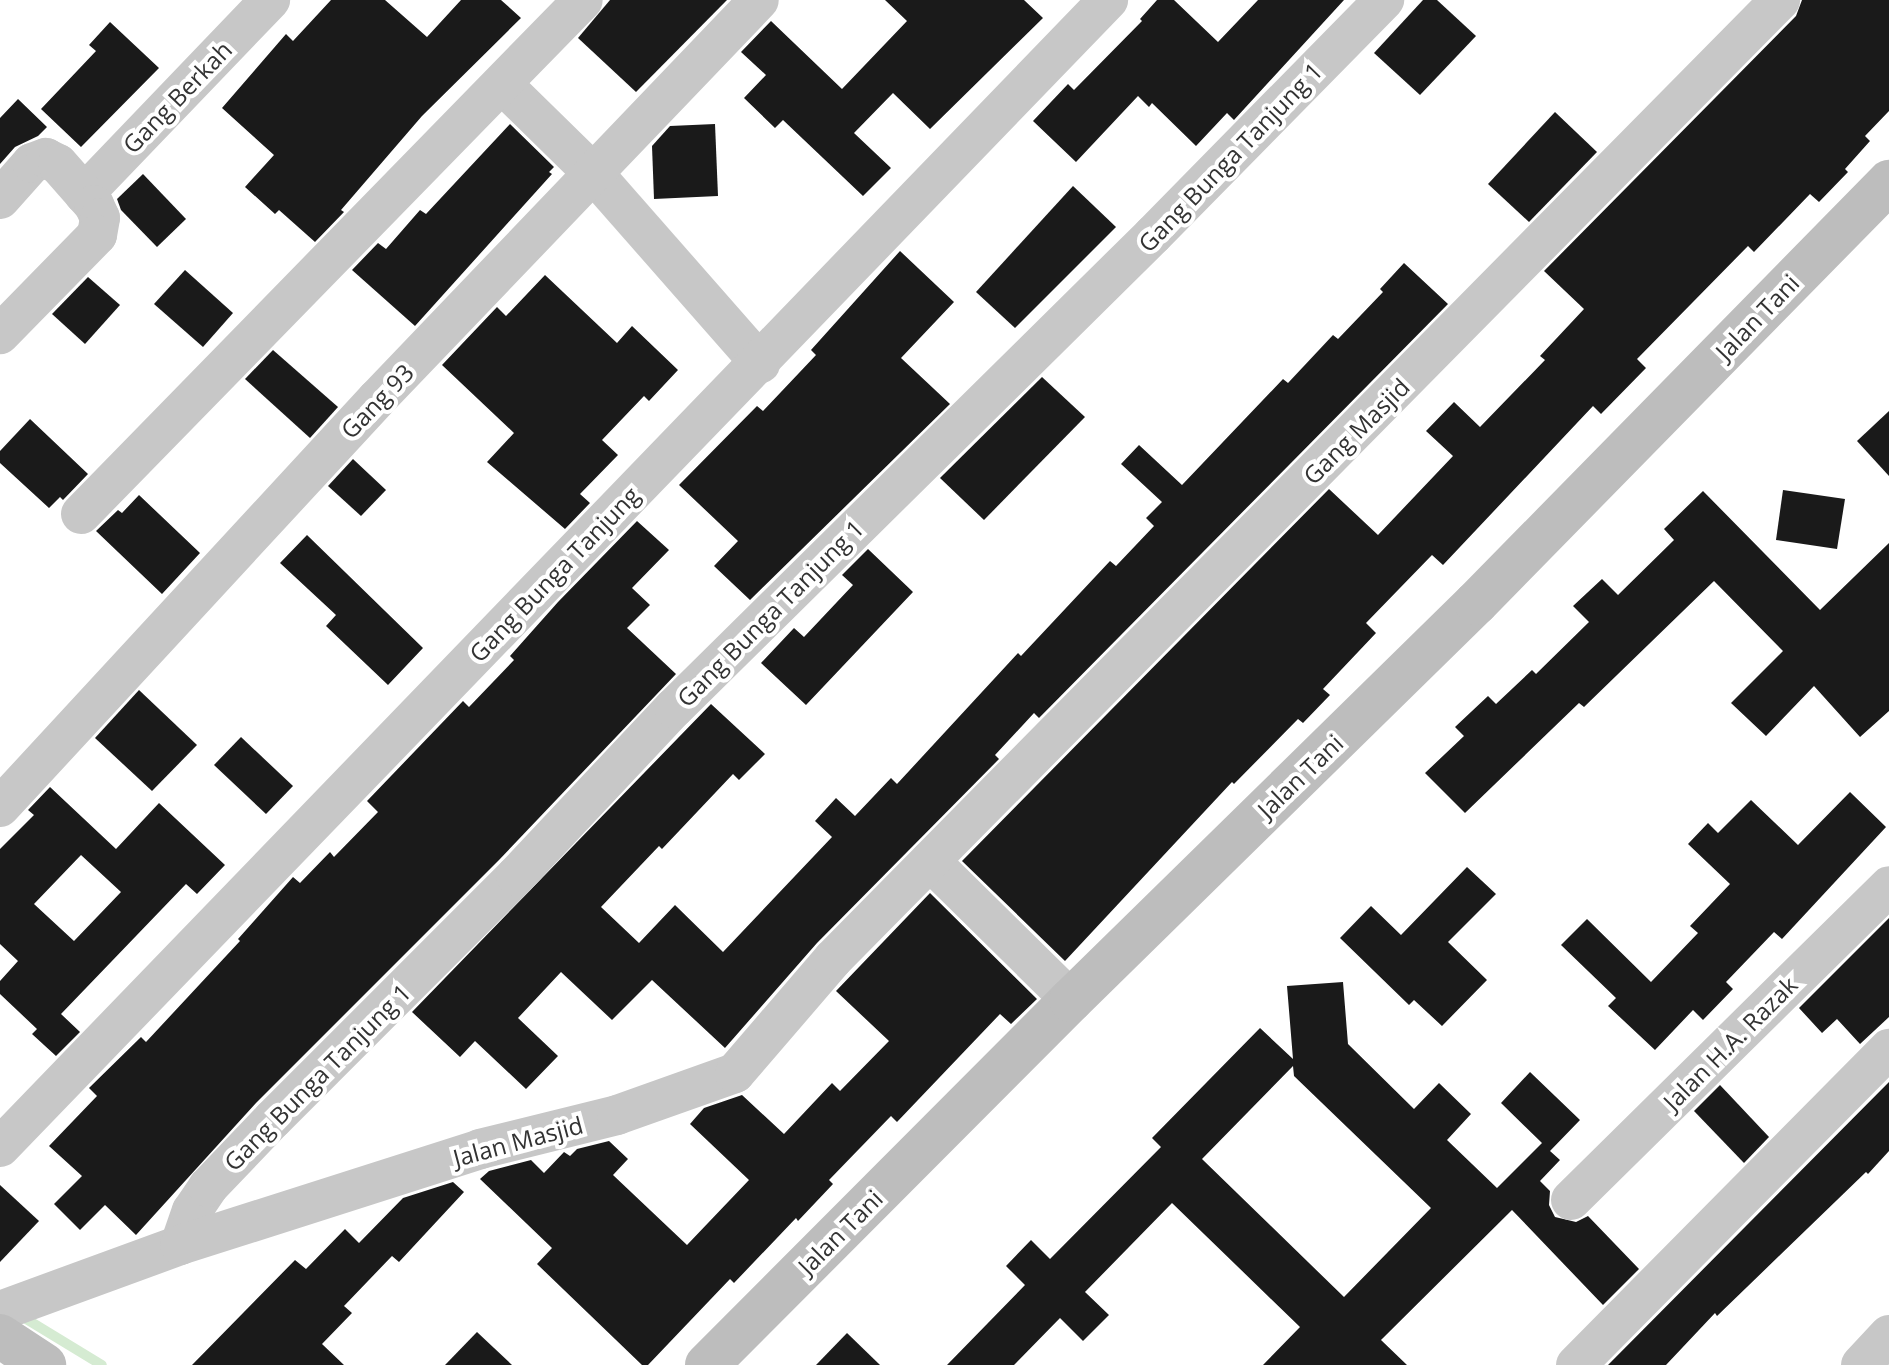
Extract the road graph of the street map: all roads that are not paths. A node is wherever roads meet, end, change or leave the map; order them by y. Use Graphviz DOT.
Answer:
graph roads {
  1 [pos="270,0"];
  2 [pos="583,0"];
  3 [pos="759,0"];
  4 [pos="1108,0"];
  5 [pos="1384,0"];
  6 [pos="1780,0"];
  7 [pos="502,84"];
  8 [pos="594,174"];
  9 [pos="1889,182"];
  10 [pos="84,194"];
  11 [pos="0,199"];
  12 [pos="0,334"];
  13 [pos="760,363"];
  14 [pos="81,514"];
  15 [pos="0,807"];
  16 [pos="930,861"];
  17 [pos="1889,886"];
  18 [pos="1071,1000"];
  19 [pos="1889,1049"];
  20 [pos="0,1147"];
  21 [pos="1571,1200"];
  22 [pos="180,1245"];
  23 [pos="1889,1335"];
  24 [pos="16,1338"];
  25 [pos="707,1365"];
  26 [pos="1576,1365"];
  27 [pos="1861,1365"];
  1 -- 10 [label="street, Gang Berkah"];
  2 -- 7 [label="street"];
  3 -- 8 [label="street, Gang 93"];
  4 -- 13 [label="street, Gang Bunga Tanjung"];
  5 -- 22 [label="street, Gang Bunga Tanjung 1"];
  6 -- 16 [label="street, Gang Masjid"];
  7 -- 8 [label="street"];
  7 -- 14 [label="street"];
  8 -- 13 [label="street"];
  8 -- 15 [label="street, Gang 93"];
  9 -- 18 [label="street, Jalan Tani"];
  10 -- 11 [label="street"];
  10 -- 12 [label="street"];
  13 -- 20 [label="street, Gang Bunga Tanjung"];
  16 -- 18 [label="street"];
  16 -- 22 [label="street, Jalan Masjid"];
  17 -- 21 [label="street, Jalan H.A. Razak"];
  18 -- 25 [label="street, Jalan Tani"];
  19 -- 26 [label="street"];
  22 -- 24 [label="street, Jalan Masjid"];
  23 -- 27 [label="street"];
}
